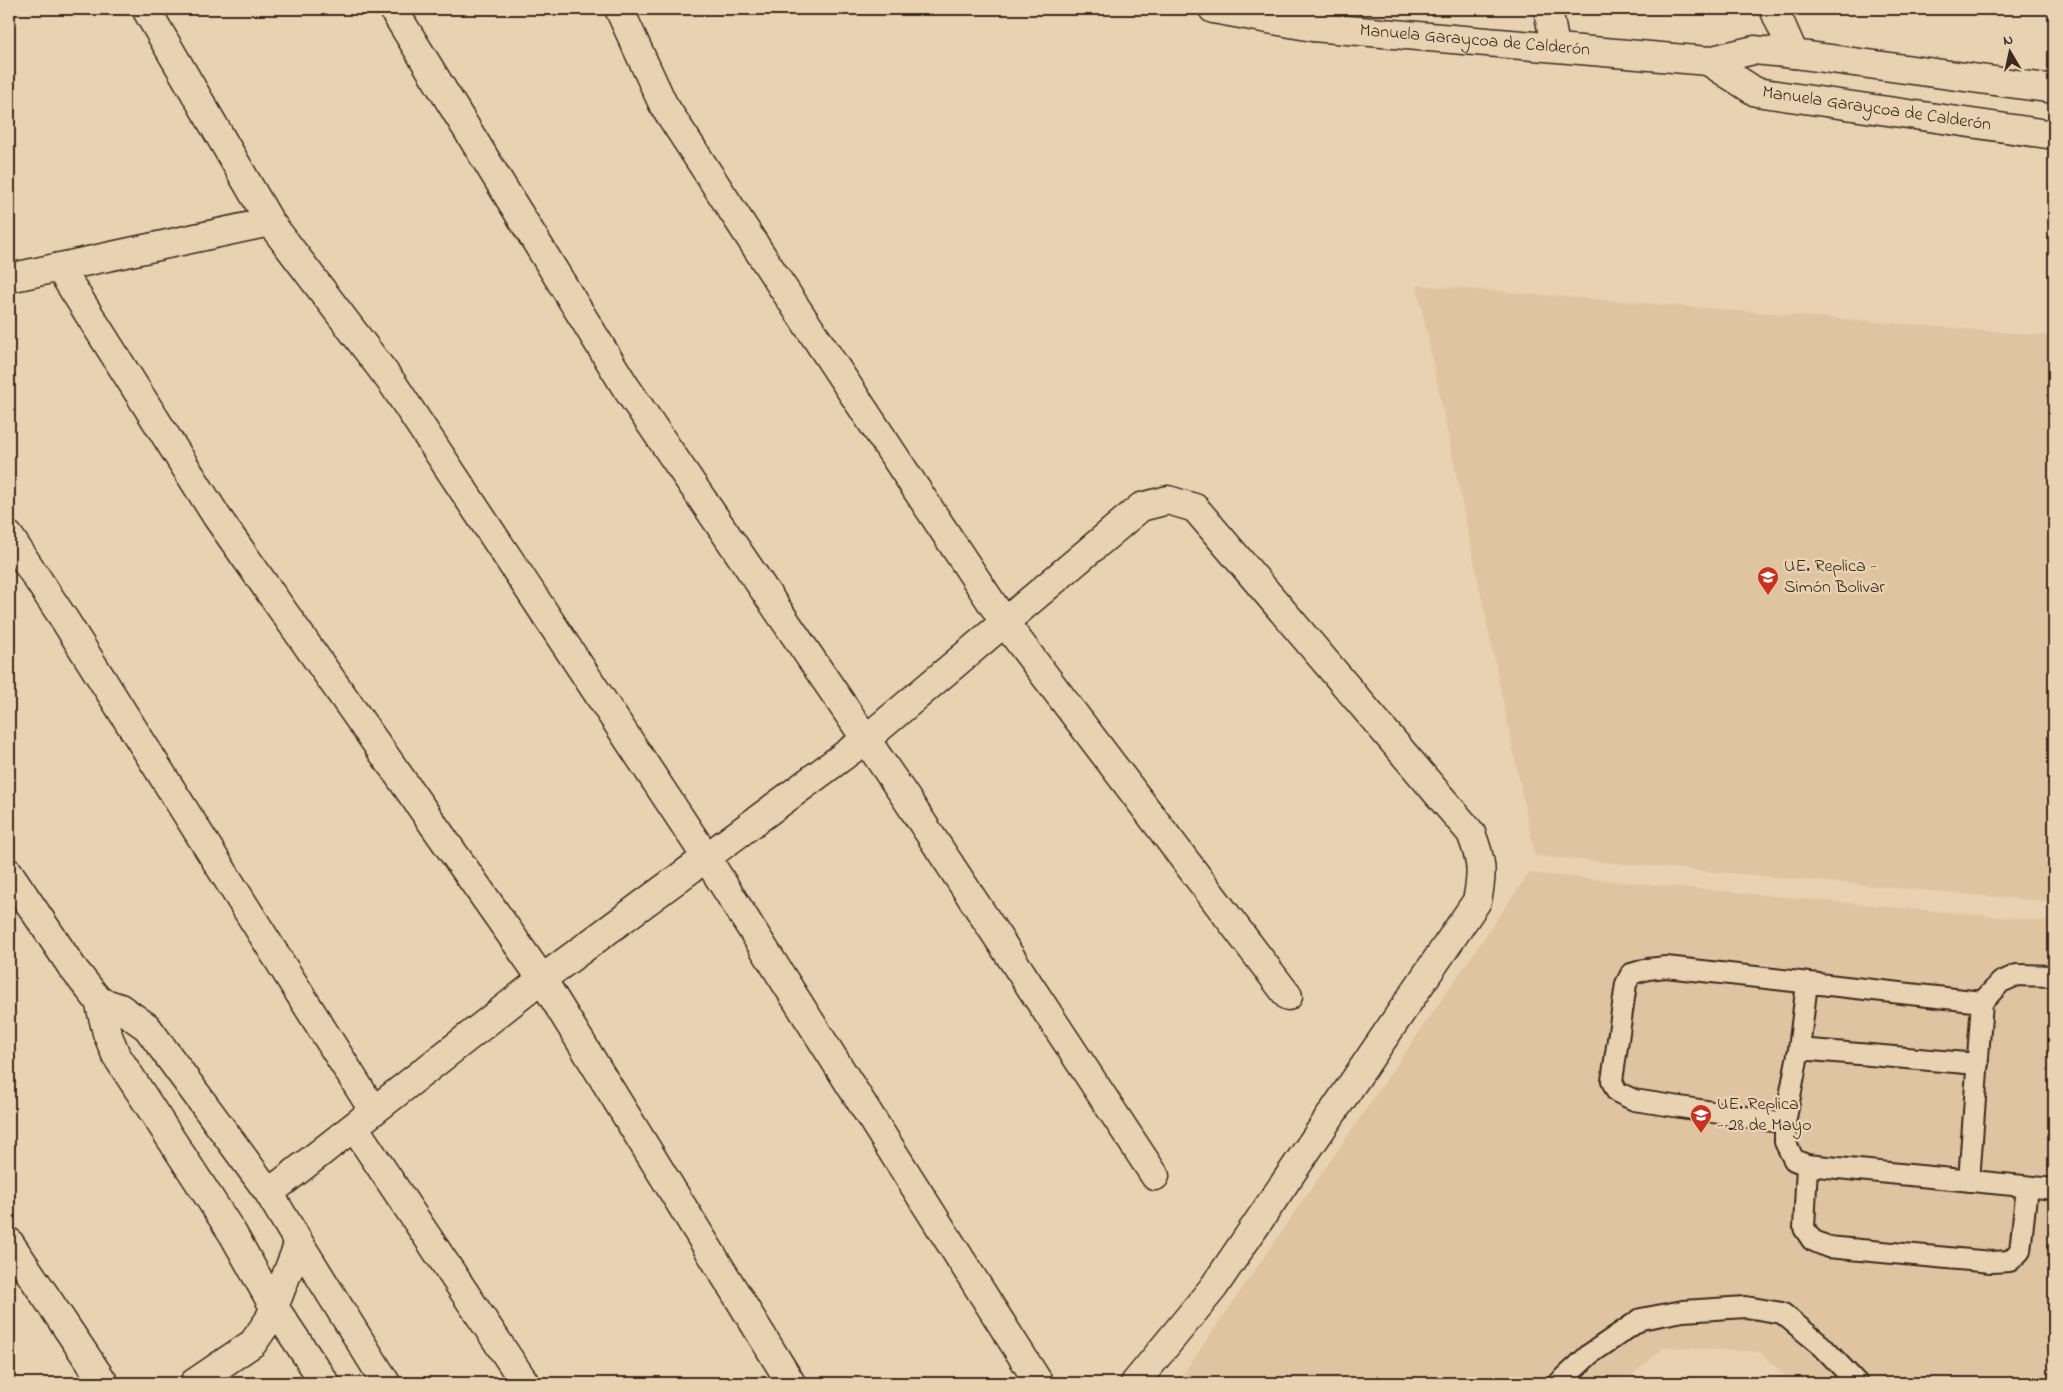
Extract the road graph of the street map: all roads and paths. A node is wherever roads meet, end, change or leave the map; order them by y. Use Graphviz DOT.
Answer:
graph roads {
  1 [pos="146,9"];
  2 [pos="393,9"];
  3 [pos="619,9"];
  4 [pos="1213,9"];
  5 [pos="1548,9"];
  6 [pos="1774,9"];
  7 [pos="1312,18"];
  8 [pos="1555,46"];
  9 [pos="1794,54"];
  10 [pos="1708,61"];
  11 [pos="2054,90"];
  12 [pos="2054,135"];
  13 [pos="270,222"];
  14 [pos="58,267"];
  15 [pos="9,278"];
  16 [pos="9,536"];
  17 [pos="1005,623"];
  18 [pos="865,740"];
  19 [pos="706,856"];
  20 [pos="9,873"];
  21 [pos="2054,976"];
  22 [pos="542,980"];
  23 [pos="1807,984"];
  24 [pos="1288,996"];
  25 [pos="99,1000"];
  26 [pos="1982,1002"];
  27 [pos="1799,1049"];
  28 [pos="1978,1064"];
  29 [pos="364,1118"];
  30 [pos="1784,1123"];
  31 [pos="1807,1165"];
  32 [pos="1155,1176"];
  33 [pos="1969,1181"];
  34 [pos="2028,1187"];
  35 [pos="2054,1189"];
  36 [pos="269,1193"];
  37 [pos="9,1242"];
  38 [pos="299,1243"];
  39 [pos="274,1307"];
  40 [pos="1030,1379"];
  41 [pos="104,1383"];
  42 [pos="194,1383"];
  43 [pos="325,1383"];
  44 [pos="386,1383"];
  45 [pos="525,1383"];
  46 [pos="791,1383"];
  47 [pos="1135,1383"];
  48 [pos="1559,1383"];
  49 [pos="1857,1383"];
  1 -- 13 [label="street"];
  2 -- 18 [label="street"];
  3 -- 17 [label="street"];
  4 -- 7 [label="street, Manuela Garaycoa de Calderón"];
  5 -- 8 [label="street"];
  6 -- 9 [label="street"];
  7 -- 8 [label="street, Manuela Garaycoa de Calderón"];
  8 -- 10 [label="street, Manuela Garaycoa de Calderón"];
  9 -- 10 [label="street, Manuela Garaycoa de Calderón"];
  9 -- 11 [label="street, Manuela Garaycoa de Calderón"];
  10 -- 12 [label="street, Manuela Garaycoa de Calderón"];
  13 -- 14 [label="street"];
  13 -- 19 [label="street"];
  14 -- 15 [label="street"];
  14 -- 22 [label="street"];
  16 -- 29 [label="street"];
  17 -- 18 [label="street"];
  17 -- 24 [label="street"];
  17 -- 47 [label="street"];
  18 -- 19 [label="street"];
  18 -- 32 [label="street"];
  19 -- 22 [label="street"];
  19 -- 40 [label="street"];
  20 -- 25 [label="street"];
  21 -- 26 [label="lane"];
  22 -- 29 [label="street"];
  22 -- 46 [label="street"];
  23 -- 26 [label="lane"];
  23 -- 27 [label="lane"];
  23 -- 30 [label="lane"];
  25 -- 36 [label="street"];
  25 -- 39 [label="street"];
  26 -- 28 [label="lane"];
  27 -- 28 [label="lane"];
  27 -- 30 [label="lane"];
  28 -- 33 [label="lane"];
  29 -- 36 [label="street"];
  29 -- 45 [label="street"];
  30 -- 31 [label="lane"];
  31 -- 33 [label="lane"];
  31 -- 34 [label="lane"];
  33 -- 34 [label="lane"];
  34 -- 35 [label="lane"];
  36 -- 38 [label="street"];
  37 -- 41 [label="street"];
  38 -- 39 [label="street"];
  38 -- 44 [label="street"];
  39 -- 42 [label="street"];
  39 -- 43 [label="street"];
  48 -- 49 [label="lane"];
}
